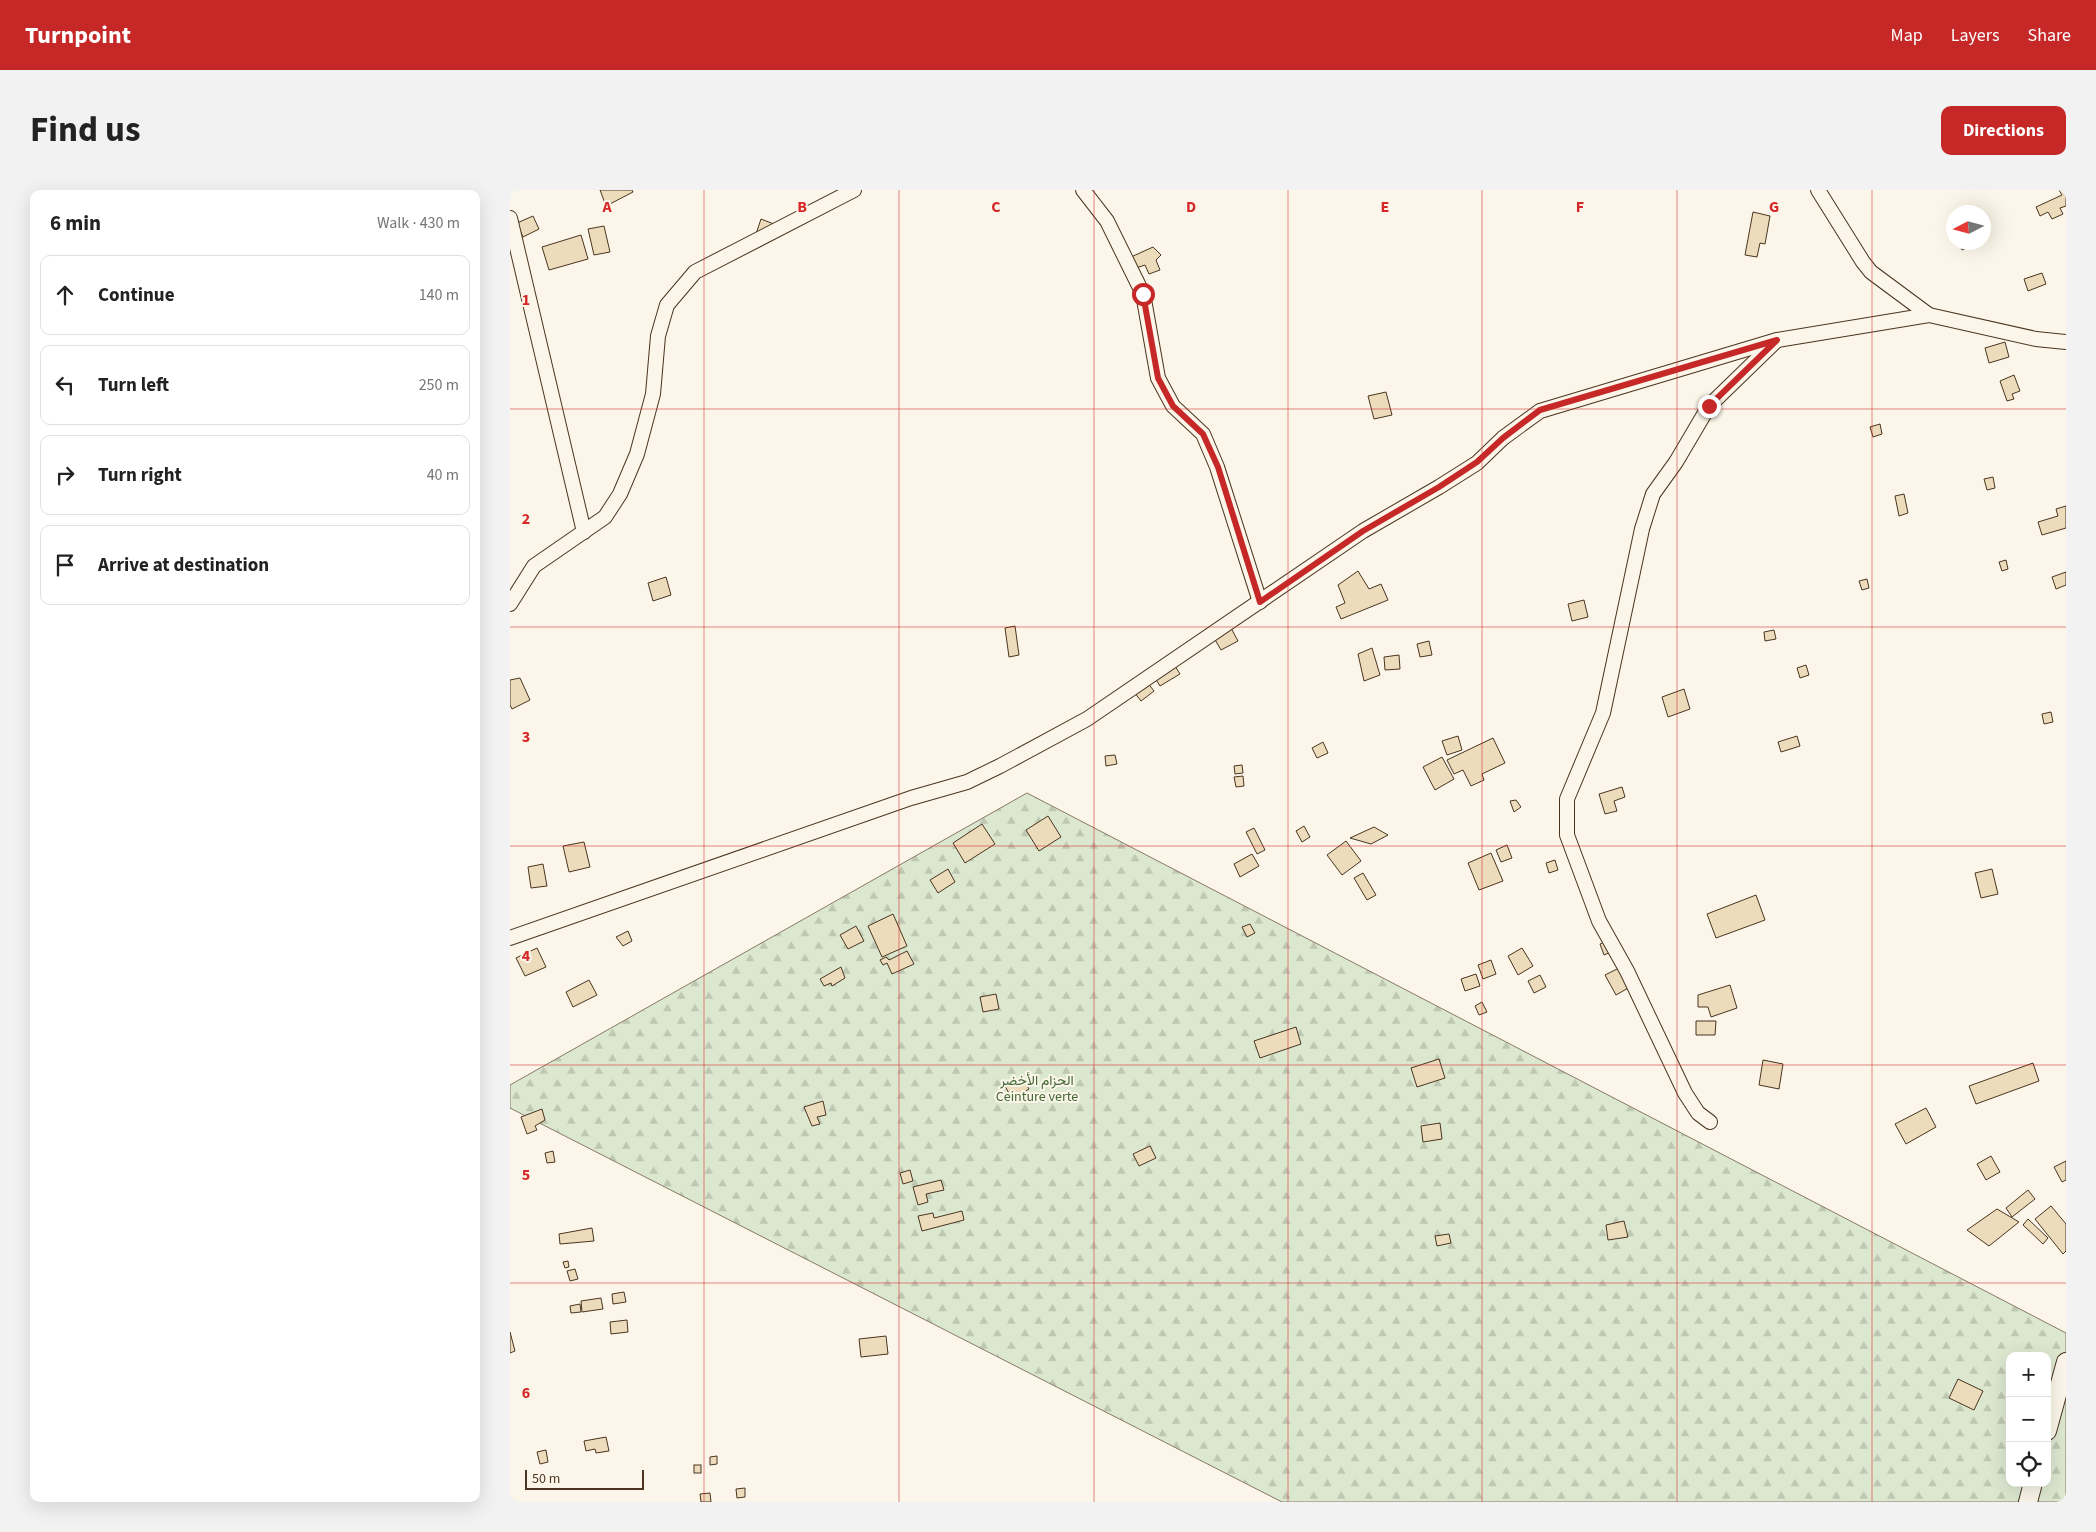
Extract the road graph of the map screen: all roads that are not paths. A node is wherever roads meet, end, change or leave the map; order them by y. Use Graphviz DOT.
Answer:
graph roads {
  1 [pos="854,190"];
  2 [pos="1083,190"];
  3 [pos="1818,190"];
  4 [pos="510,218"];
  5 [pos="1929,315"];
  6 [pos="1777,340"];
  7 [pos="2066,342"];
  8 [pos="584,532"];
  9 [pos="1260,602"];
  10 [pos="510,604"];
  11 [pos="510,938"];
  12 [pos="1710,1122"];
  13 [pos="2066,1362"];
  14 [pos="2051,1416"];
  15 [pos="2032,1487"];
  16 [pos="2028,1502"];
  1 -- 8 [label="street"];
  2 -- 9 [label="street"];
  3 -- 5 [label="street"];
  4 -- 8 [label="street"];
  5 -- 6 [label="street"];
  5 -- 7 [label="street"];
  6 -- 9 [label="street"];
  6 -- 12 [label="street"];
  8 -- 10 [label="street"];
  9 -- 11 [label="street"];
  13 -- 14 [label="street"];
  15 -- 16 [label="street"];
}
